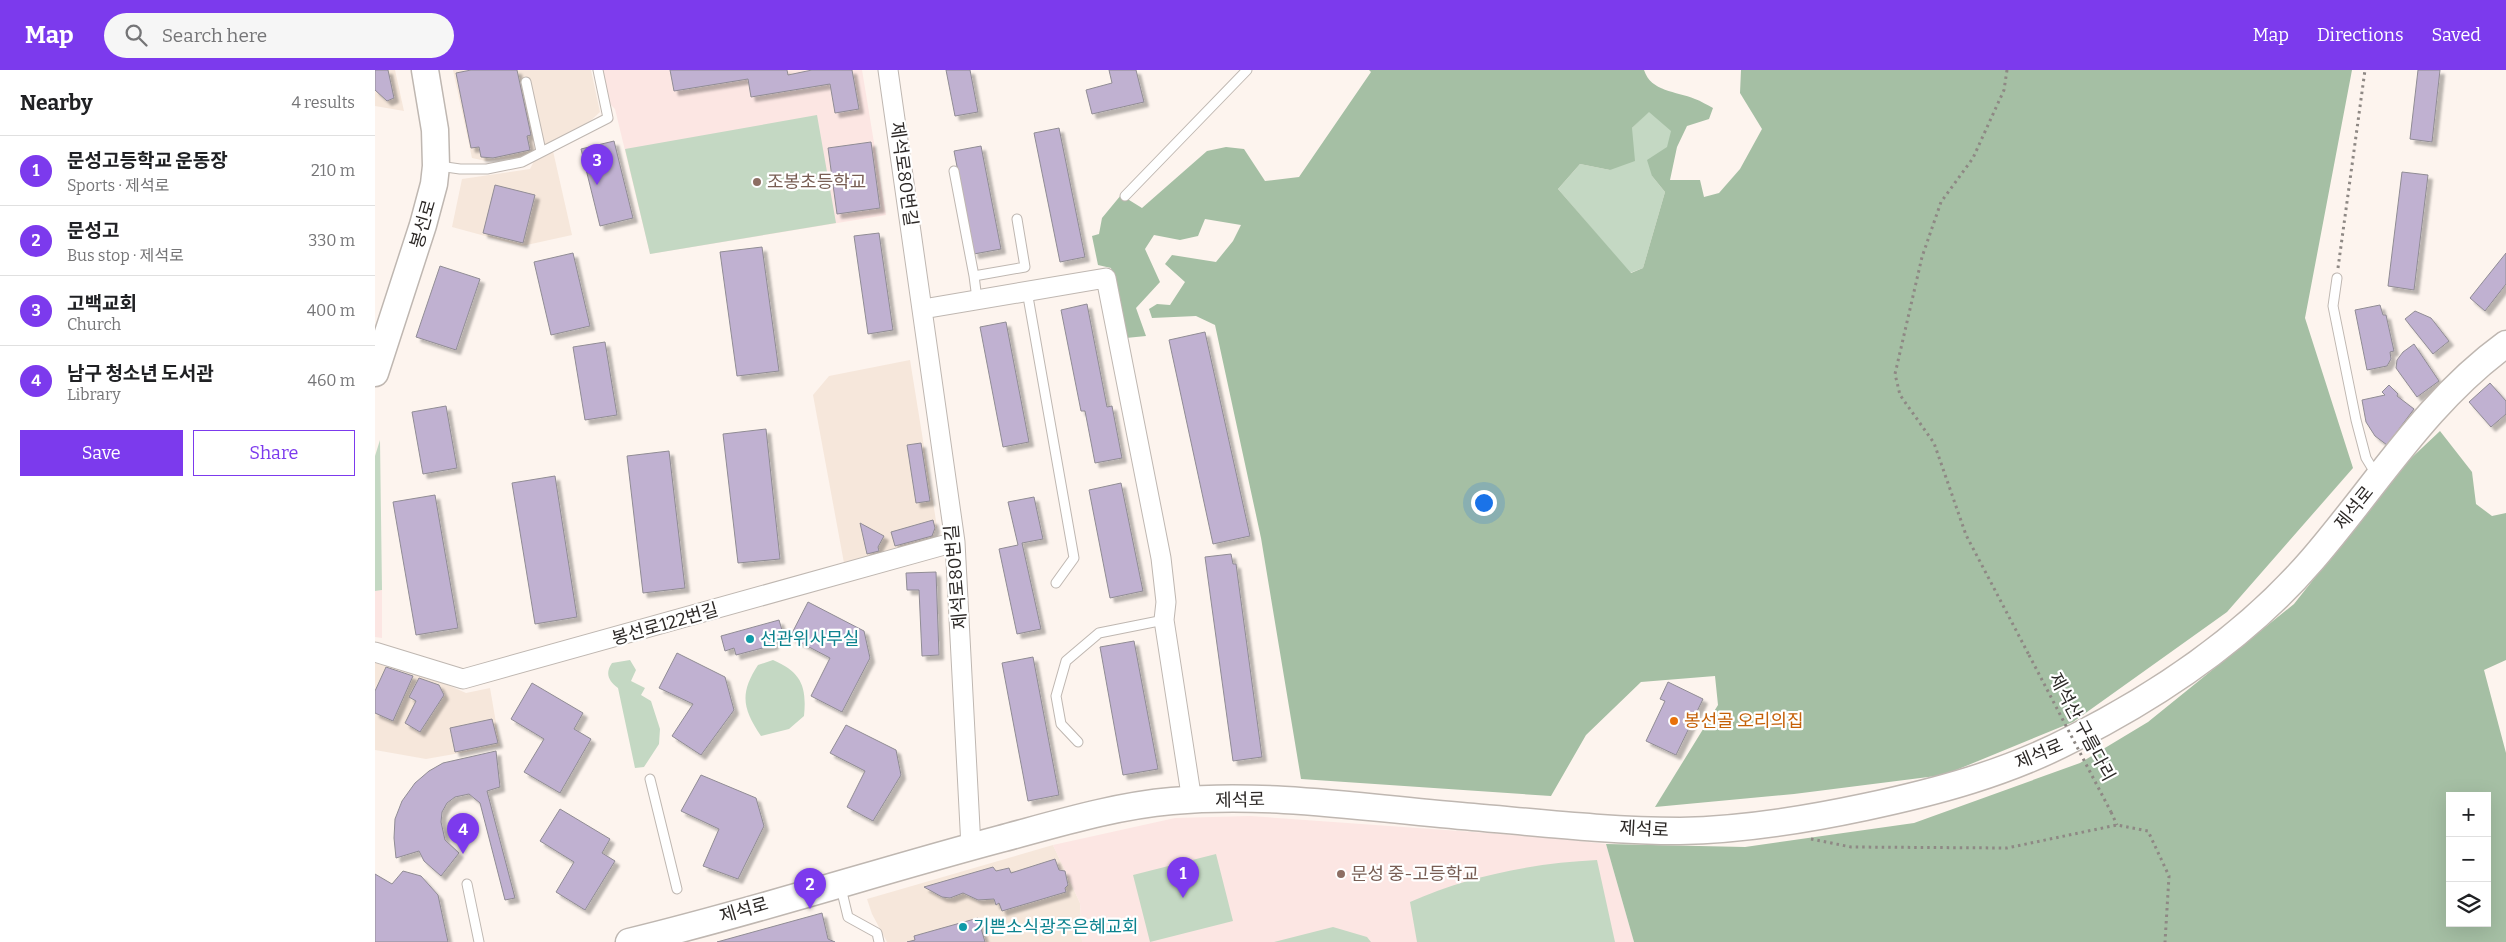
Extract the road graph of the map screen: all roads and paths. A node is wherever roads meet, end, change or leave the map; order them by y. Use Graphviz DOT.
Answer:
graph roads {
  1 [pos="425,70"];
  2 [pos="598,70"];
  3 [pos="888,70"];
  4 [pos="1247,70"];
  5 [pos="2007,70"];
  6 [pos="2365,70"];
  7 [pos="526,82"];
  8 [pos="541,151"];
  9 [pos="436,166"];
  10 [pos="955,171"];
  11 [pos="1125,196"];
  12 [pos="1017,219"];
  13 [pos="974,276"];
  14 [pos="2337,278"];
  15 [pos="1027,290"];
  16 [pos="977,299"];
  17 [pos="923,309"];
  18 [pos="2506,344"];
  19 [pos="377,364"];
  20 [pos="2378,479"];
  21 [pos="955,542"];
  22 [pos="1056,583"];
  23 [pos="1164,620"];
  24 [pos="375,652"];
  25 [pos="1078,742"];
  26 [pos="650,779"];
  27 [pos="1192,801"];
  28 [pos="1793,820"];
  29 [pos="2117,826"];
  30 [pos="971,847"];
  31 [pos="839,883"];
  32 [pos="467,884"];
  33 [pos="677,889"];
  34 [pos="637,941"];
  35 [pos="479,942"];
  36 [pos="879,942"];
  37 [pos="2165,942"];
  1 -- 9 [label="street, 봉선로"];
  2 -- 8 [label="lane"];
  3 -- 17 [label="street, 제석로80번길"];
  4 -- 11 [label="lane"];
  5 -- 29 [label="path, 제석산 구름다리, bridge"];
  6 -- 14 [label="path"];
  7 -- 8 [label="lane"];
  8 -- 9 [label="lane"];
  9 -- 19 [label="street, 봉선로"];
  10 -- 13 [label="lane"];
  12 -- 13 [label="lane"];
  13 -- 16 [label="lane"];
  14 -- 20 [label="lane"];
  15 -- 16 [label="street"];
  15 -- 22 [label="lane"];
  15 -- 23 [label="street"];
  16 -- 17 [label="street"];
  17 -- 21 [label="street, 제석로80번길"];
  18 -- 20 [label="street, 제석로"];
  20 -- 28 [label="street, 제석로"];
  21 -- 24 [label="street, 봉선로122번길"];
  21 -- 30 [label="street, 제석로80번길"];
  23 -- 25 [label="lane"];
  23 -- 27 [label="street"];
  26 -- 33 [label="lane"];
  27 -- 28 [label="street, 제석로"];
  27 -- 30 [label="street, 제석로"];
  28 -- 29 [label="path"];
  29 -- 37 [label="path"];
  30 -- 31 [label="street, 제석로"];
  31 -- 34 [label="street, 제석로"];
  31 -- 36 [label="lane"];
  32 -- 35 [label="lane"];
}
